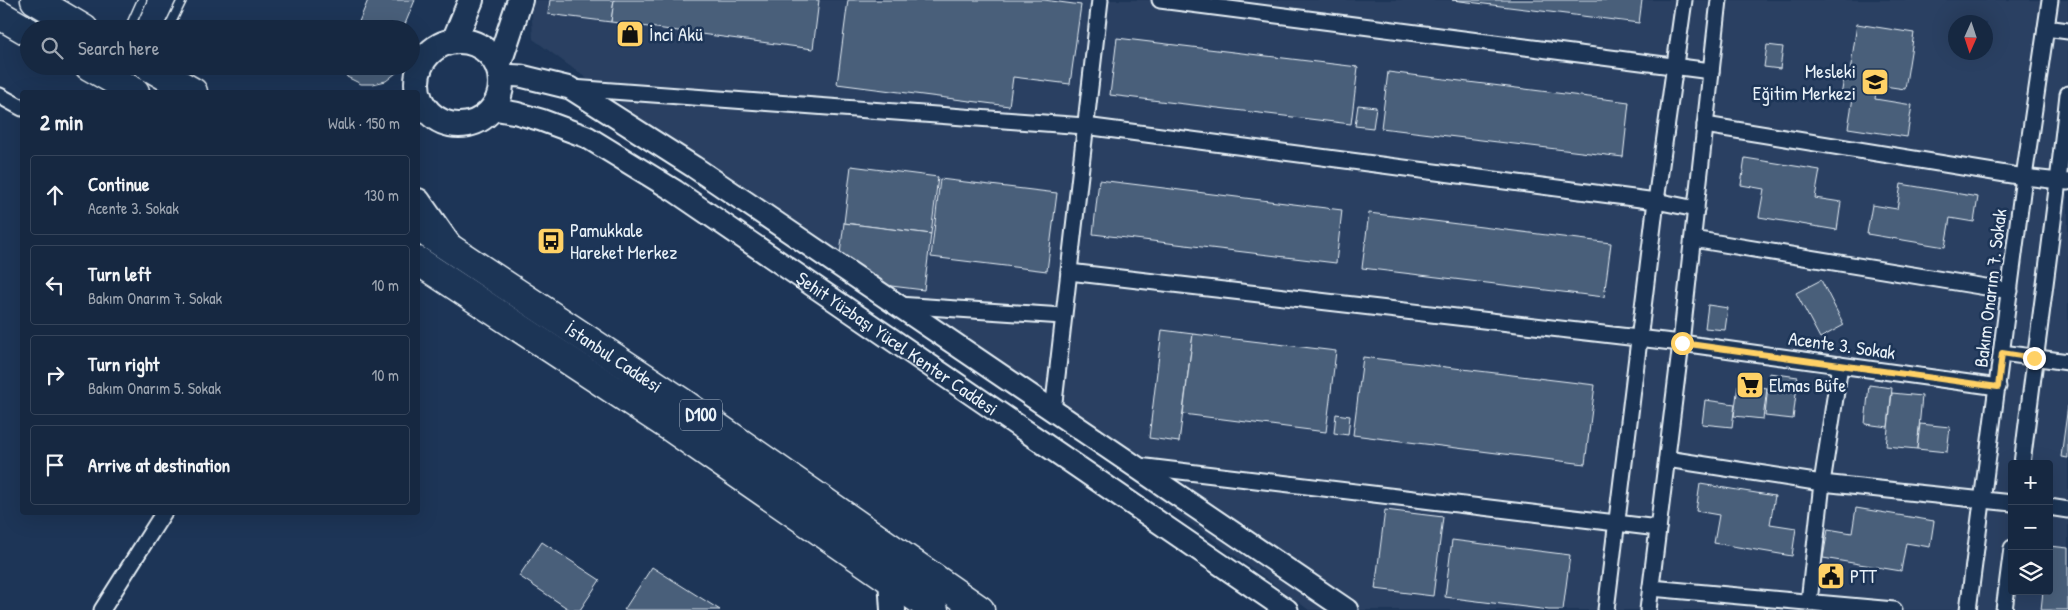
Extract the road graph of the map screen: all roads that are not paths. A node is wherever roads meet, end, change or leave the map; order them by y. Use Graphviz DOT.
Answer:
graph roads {
  1 [pos="35,0"];
  2 [pos="142,0"];
  3 [pos="182,0"];
  4 [pos="471,0"];
  5 [pos="520,0"];
  6 [pos="1100,0"];
  7 [pos="1160,0"];
  8 [pos="1684,0"];
  9 [pos="1719,0"];
  10 [pos="2050,0"];
  11 [pos="0,15"];
  12 [pos="69,20"];
  13 [pos="133,20"];
  14 [pos="172,20"];
  15 [pos="20,27"];
  16 [pos="2046,28"];
  17 [pos="2068,31"];
  18 [pos="454,41"];
  19 [pos="1675,67"];
  20 [pos="420,70"];
  21 [pos="500,71"];
  22 [pos="1712,71"];
  23 [pos="105,75"];
  24 [pos="164,75"];
  25 [pos="418,75"];
  26 [pos="570,88"];
  27 [pos="131,90"];
  28 [pos="190,90"];
  29 [pos="418,90"];
  30 [pos="2068,94"];
  31 [pos="0,96"];
  32 [pos="420,96"];
  33 [pos="20,107"];
  34 [pos="493,110"];
  35 [pos="424,120"];
  36 [pos="1705,125"];
  37 [pos="1085,126"];
  38 [pos="2024,177"];
  39 [pos="2064,181"];
  40 [pos="1656,201"];
  41 [pos="420,204"];
  42 [pos="1696,209"];
  43 [pos="420,227"];
  44 [pos="1693,239"];
  45 [pos="453,250"];
  46 [pos="420,262"];
  47 [pos="1068,272"];
  48 [pos="2010,291"];
  49 [pos="897,305"];
  50 [pos="1064,316"];
  51 [pos="1639,339"];
  52 [pos="1682,343"];
  53 [pos="2002,353"];
  54 [pos="2034,358"];
  55 [pos="2068,362"];
  56 [pos="1840,365"];
  57 [pos="1998,387"];
  58 [pos="1053,411"];
  59 [pos="1667,459"];
  60 [pos="2022,460"];
  61 [pos="1133,466"];
  62 [pos="1822,483"];
  63 [pos="1983,500"];
  64 [pos="2008,503"];
  65 [pos="2053,508"];
  66 [pos="2068,510"];
  67 [pos="162,515"];
  68 [pos="1617,524"];
  69 [pos="1658,528"];
  70 [pos="2012,550"];
  71 [pos="891,579"];
  72 [pos="1650,588"];
  73 [pos="1809,602"];
  74 [pos="102,610"];
  75 [pos="893,610"];
  76 [pos="934,610"];
  77 [pos="980,610"];
  78 [pos="1287,610"];
  79 [pos="1347,610"];
  80 [pos="1606,610"];
  81 [pos="1648,610"];
  82 [pos="1894,610"];
  83 [pos="1968,610"];
  84 [pos="2004,610"];
  1 -- 12 [label="highway"];
  2 -- 13 [label="lane"];
  3 -- 14 [label="lane"];
  4 -- 18 [label="main road"];
  5 -- 21 [label="main road"];
  6 -- 37 [label="street"];
  7 -- 19 [label="street"];
  8 -- 19 [label="street"];
  9 -- 22 [label="street"];
  10 -- 16 [label="street, Bakım Onarım 7. Sokak"];
  11 -- 15 [label="highway"];
  16 -- 17 [label="street"];
  16 -- 38 [label="street, Bakım Onarım 7. Sokak"];
  18 -- 20 [label="main road"];
  18 -- 21 [label="main road"];
  19 -- 22 [label="street"];
  19 -- 40 [label="street"];
  21 -- 26 [label="street, Şehit Yüzbaşı Yücel Kenter Caddesi"];
  21 -- 34 [label="main road"];
  22 -- 36 [label="street"];
  23 -- 27 [label="highway"];
  24 -- 28 [label="highway"];
  25 -- 29 [label="main road"];
  26 -- 37 [label="street"];
  26 -- 49 [label="street, Şehit Yüzbaşı Yücel Kenter Caddesi"];
  30 -- 39 [label="street"];
  31 -- 33 [label="street"];
  32 -- 35 [label="main road"];
  34 -- 35 [label="main road"];
  34 -- 78 [label="street, Şehit Yüzbaşı Yücel Kenter Caddesi"];
  36 -- 38 [label="street"];
  36 -- 42 [label="street"];
  37 -- 40 [label="street"];
  37 -- 47 [label="street"];
  38 -- 39 [label="street"];
  38 -- 48 [label="street, Bakım Onarım 7. Sokak"];
  39 -- 54 [label="street"];
  40 -- 42 [label="street"];
  40 -- 51 [label="street"];
  41 -- 45 [label="main road"];
  42 -- 44 [label="street"];
  43 -- 45 [label="highway, İstanbul Caddesi / D100"];
  44 -- 48 [label="street"];
  44 -- 52 [label="street"];
  45 -- 77 [label="highway, İstanbul Caddesi / D100"];
  46 -- 71 [label="highway, İstanbul Caddesi"];
  47 -- 50 [label="street"];
  47 -- 51 [label="street, Acente 3. Sokak"];
  48 -- 53 [label="street, Bakım Onarım 7. Sokak"];
  49 -- 50 [label="street"];
  49 -- 58 [label="street, Şehit Yüzbaşı Yücel Kenter Caddesi"];
  50 -- 58 [label="street"];
  51 -- 52 [label="street, Acente 3. Sokak"];
  51 -- 68 [label="street"];
  52 -- 56 [label="street, Acente 3. Sokak"];
  52 -- 59 [label="street"];
  53 -- 54 [label="street"];
  53 -- 57 [label="street, Bakım Onarım 7. Sokak"];
  54 -- 55 [label="street"];
  54 -- 60 [label="street"];
  56 -- 57 [label="street, Acente 3. Sokak"];
  56 -- 62 [label="street"];
  57 -- 63 [label="street, Bakım Onarım 7. Sokak"];
  58 -- 61 [label="street, Şehit Yüzbaşı Yücel Kenter Caddesi"];
  59 -- 62 [label="street"];
  59 -- 69 [label="street"];
  61 -- 68 [label="street"];
  61 -- 79 [label="street, Şehit Yüzbaşı Yücel Kenter Caddesi"];
  62 -- 63 [label="street"];
  62 -- 73 [label="street"];
  63 -- 64 [label="street"];
  63 -- 83 [label="street, Bakım Onarım 7. Sokak"];
  65 -- 66 [label="street"];
  67 -- 74 [label="street"];
  68 -- 69 [label="street"];
  68 -- 80 [label="street"];
  69 -- 72 [label="street"];
  70 -- 84 [label="street"];
  71 -- 75 [label="main road"];
  71 -- 76 [label="highway, İstanbul Caddesi"];
  72 -- 73 [label="street"];
  72 -- 81 [label="street"];
  73 -- 82 [label="street"];
}
